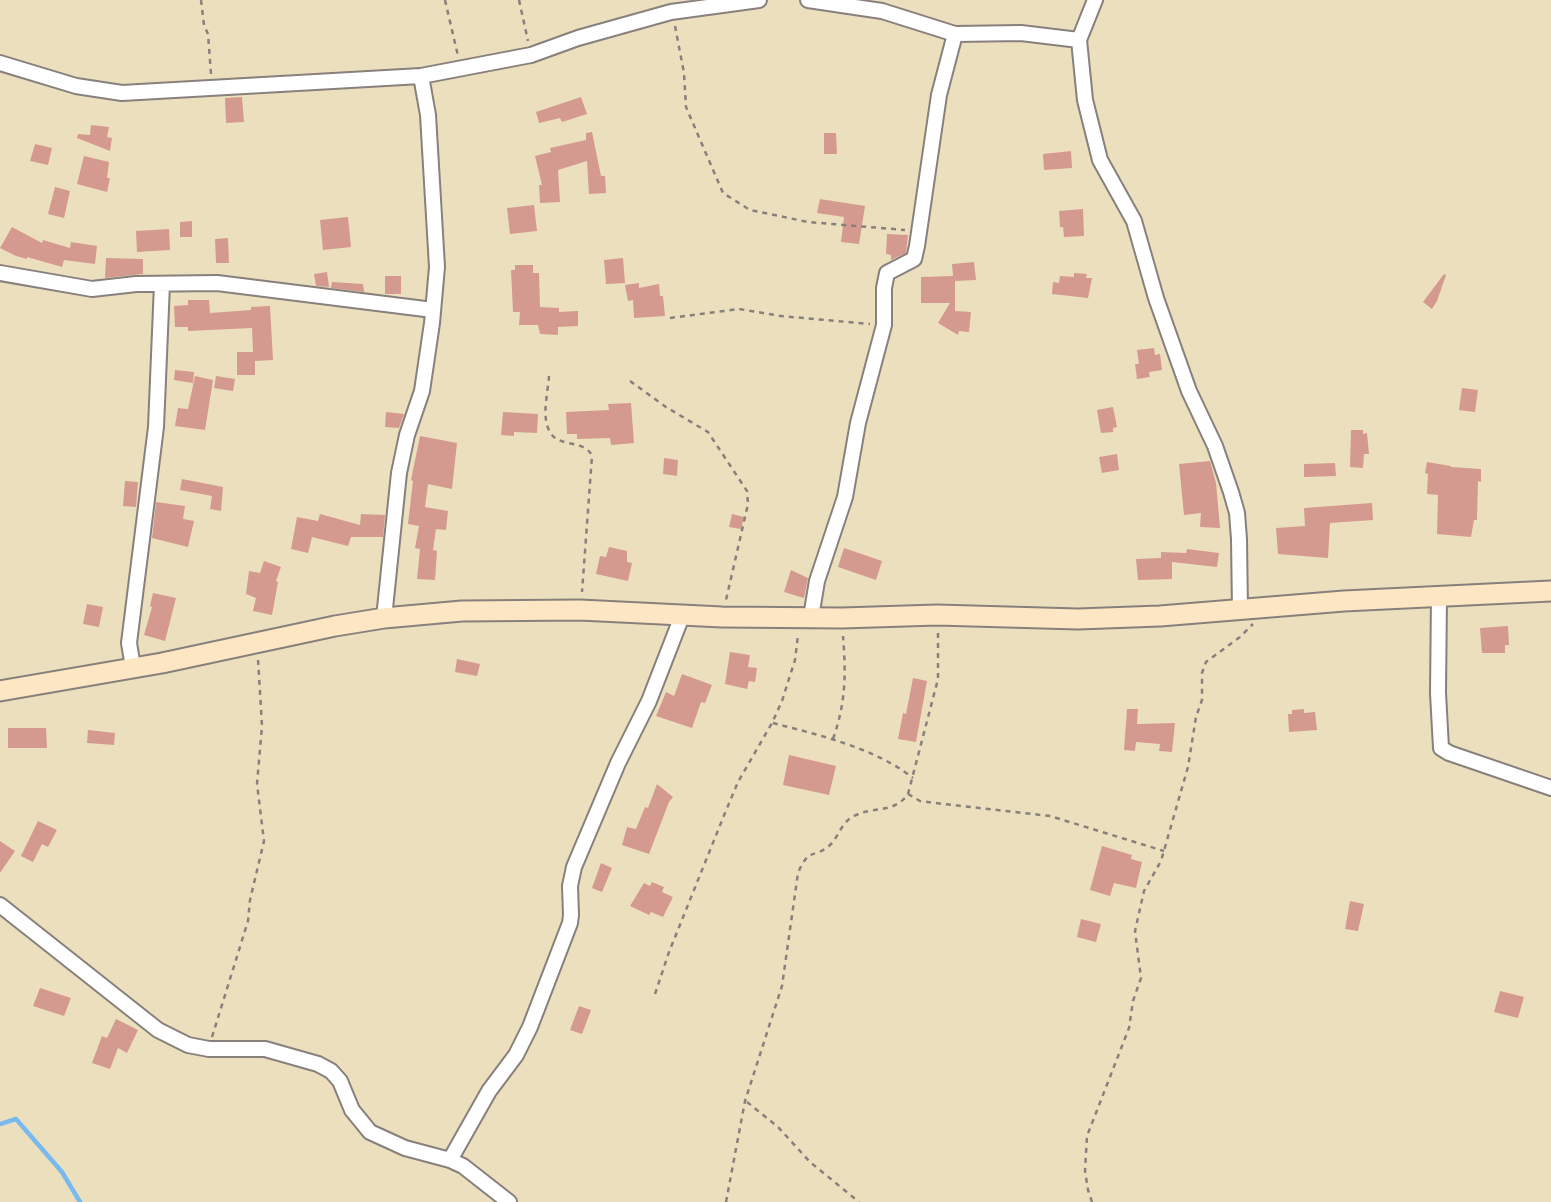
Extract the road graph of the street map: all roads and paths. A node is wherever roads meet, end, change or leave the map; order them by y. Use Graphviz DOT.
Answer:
graph roads {
  1 [pos="201,0"];
  2 [pos="445,0"];
  3 [pos="519,0"];
  4 [pos="758,0"];
  5 [pos="808,0"];
  6 [pos="1095,0"];
  7 [pos="671,12"];
  8 [pos="955,34"];
  9 [pos="1079,40"];
  10 [pos="531,55"];
  11 [pos="0,63"];
  12 [pos="460,69"];
  13 [pos="421,76"];
  14 [pos="212,88"];
  15 [pos="920,232"];
  16 [pos="0,273"];
  17 [pos="162,284"];
  18 [pos="433,310"];
  19 [pos="670,318"];
  20 [pos="884,325"];
  21 [pos="549,376"];
  22 [pos="630,381"];
  23 [pos="1551,591"];
  24 [pos="1439,596"];
  25 [pos="1269,607"];
  26 [pos="580,610"];
  27 [pos="1240,610"];
  28 [pos="937,615"];
  29 [pos="682,616"];
  30 [pos="722,617"];
  31 [pos="806,617"];
  32 [pos="384,618"];
  33 [pos="842,618"];
  34 [pos="257,642"];
  35 [pos="133,667"];
  36 [pos="0,691"];
  37 [pos="772,723"];
  38 [pos="833,739"];
  39 [pos="913,778"];
  40 [pos="1551,788"];
  41 [pos="908,794"];
  42 [pos="1164,851"];
  43 [pos="0,905"];
  44 [pos="655,994"];
  45 [pos="209,1049"];
  46 [pos="745,1101"];
  47 [pos="450,1160"];
  48 [pos="509,1202"];
  49 [pos="726,1202"];
  50 [pos="859,1202"];
  51 [pos="1092,1202"];
  1 -- 14 [label="path"];
  2 -- 12 [label="path"];
  3 -- 10 [label="path"];
  4 -- 7 [label="street"];
  5 -- 8 [label="street"];
  6 -- 9 [label="street"];
  7 -- 10 [label="street"];
  7 -- 15 [label="path"];
  8 -- 9 [label="street"];
  8 -- 15 [label="street"];
  9 -- 27 [label="street"];
  10 -- 12 [label="street"];
  11 -- 14 [label="street"];
  12 -- 13 [label="street"];
  13 -- 14 [label="street"];
  13 -- 18 [label="street"];
  15 -- 20 [label="street"];
  16 -- 17 [label="street"];
  17 -- 18 [label="street"];
  17 -- 35 [label="street"];
  18 -- 32 [label="street"];
  19 -- 20 [label="path"];
  20 -- 31 [label="street"];
  21 -- 26 [label="path"];
  22 -- 30 [label="path"];
  23 -- 24 [label="street"];
  24 -- 25 [label="street"];
  24 -- 40 [label="street"];
  25 -- 27 [label="street"];
  25 -- 42 [label="path"];
  26 -- 29 [label="street"];
  26 -- 32 [label="street"];
  27 -- 28 [label="street"];
  28 -- 33 [label="street"];
  28 -- 39 [label="path"];
  29 -- 30 [label="street"];
  29 -- 47 [label="street"];
  30 -- 31 [label="street"];
  31 -- 33 [label="street"];
  31 -- 37 [label="path"];
  32 -- 34 [label="street"];
  33 -- 38 [label="path"];
  34 -- 35 [label="street"];
  34 -- 45 [label="path"];
  35 -- 36 [label="street"];
  37 -- 38 [label="path"];
  37 -- 44 [label="path"];
  38 -- 39 [label="path"];
  39 -- 41 [label="path"];
  41 -- 42 [label="path"];
  41 -- 46 [label="path"];
  42 -- 51 [label="path"];
  43 -- 45 [label="street"];
  45 -- 47 [label="street"];
  46 -- 49 [label="path"];
  46 -- 50 [label="path"];
  47 -- 48 [label="street"];
}
